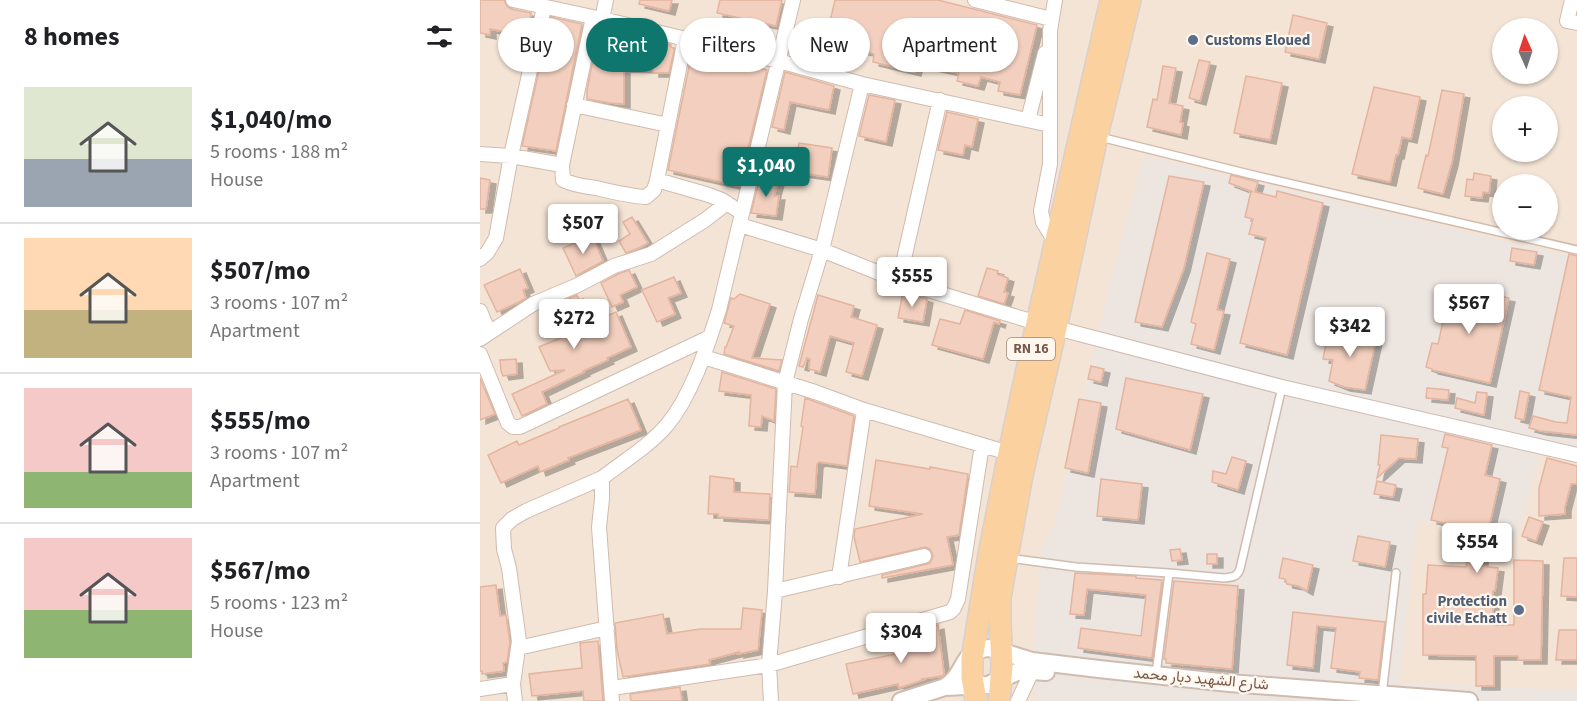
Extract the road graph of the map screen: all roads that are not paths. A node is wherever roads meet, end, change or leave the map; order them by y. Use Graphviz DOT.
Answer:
graph roads {
  1 [pos="606,0"];
  2 [pos="793,0"];
  3 [pos="975,0"];
  4 [pos="1055,0"];
  5 [pos="1111,0"];
  6 [pos="1130,0"];
  7 [pos="1572,0"];
  8 [pos="522,1"];
  9 [pos="544,7"];
  10 [pos="597,18"];
  11 [pos="1577,23"];
  12 [pos="1051,25"];
  13 [pos="586,60"];
  14 [pos="776,60"];
  15 [pos="779,61"];
  16 [pos="680,64"];
  17 [pos="862,84"];
  18 [pos="940,100"];
  19 [pos="574,105"];
  20 [pos="1028,120"];
  21 [pos="668,125"];
  22 [pos="1050,125"];
  23 [pos="1098,136"];
  24 [pos="480,154"];
  25 [pos="511,156"];
  26 [pos="562,165"];
  27 [pos="657,180"];
  28 [pos="727,203"];
  29 [pos="741,219"];
  30 [pos="1056,243"];
  31 [pos="822,250"];
  32 [pos="1577,250"];
  33 [pos="480,259"];
  34 [pos="899,280"];
  35 [pos="480,310"];
  36 [pos="1046,326"];
  37 [pos="485,336"];
  38 [pos="710,337"];
  39 [pos="480,354"];
  40 [pos="704,357"];
  41 [pos="785,383"];
  42 [pos="1282,387"];
  43 [pos="864,410"];
  44 [pos="982,445"];
  45 [pos="1009,453"];
  46 [pos="1577,455"];
  47 [pos="602,478"];
  48 [pos="924,556"];
  49 [pos="1007,558"];
  50 [pos="1169,573"];
  51 [pos="1396,573"];
  52 [pos="839,577"];
  53 [pos="776,591"];
  54 [pos="607,628"];
  55 [pos="518,648"];
  56 [pos="1002,651"];
  57 [pos="973,652"];
  58 [pos="770,665"];
  59 [pos="1032,671"];
  60 [pos="1099,674"];
  61 [pos="1156,675"];
  62 [pos="1002,679"];
  63 [pos="513,684"];
  64 [pos="945,687"];
  65 [pos="480,689"];
  66 [pos="974,694"];
  67 [pos="612,695"];
  68 [pos="1382,695"];
  69 [pos="515,701"];
  70 [pos="771,701"];
  71 [pos="901,701"];
  72 [pos="999,701"];
  73 [pos="1018,701"];
  74 [pos="1364,701"];
  75 [pos="1468,701"];
  1 -- 10 [label="street"];
  2 -- 15 [label="street"];
  3 -- 12 [label="street"];
  4 -- 12 [label="street"];
  5 -- 30 [label="main road, RN 16"];
  6 -- 23 [label="main road, RN 16"];
  7 -- 11 [label="street"];
  8 -- 9 [label="street"];
  9 -- 10 [label="street"];
  9 -- 25 [label="street"];
  12 -- 20 [label="street"];
  12 -- 22 [label="street"];
  13 -- 19 [label="street"];
  14 -- 15 [label="street"];
  15 -- 17 [label="street"];
  15 -- 29 [label="street"];
  16 -- 21 [label="street"];
  17 -- 18 [label="street"];
  17 -- 31 [label="street"];
  18 -- 20 [label="street"];
  18 -- 34 [label="street"];
  19 -- 21 [label="street"];
  19 -- 26 [label="street"];
  20 -- 22 [label="street"];
  21 -- 27 [label="street"];
  22 -- 30 [label="street"];
  23 -- 32 [label="lane"];
  23 -- 36 [label="main road, RN 16"];
  24 -- 25 [label="street"];
  25 -- 26 [label="street"];
  25 -- 33 [label="street"];
  26 -- 27 [label="street"];
  27 -- 28 [label="street"];
  28 -- 29 [label="street"];
  28 -- 37 [label="street"];
  29 -- 31 [label="street"];
  29 -- 38 [label="street"];
  30 -- 36 [label="main road, RN 16"];
  31 -- 34 [label="street"];
  31 -- 41 [label="street"];
  34 -- 36 [label="street"];
  35 -- 37 [label="street"];
  36 -- 42 [label="street"];
  36 -- 45 [label="main road, RN 16"];
  36 -- 49 [label="main road, RN 16"];
  38 -- 39 [label="street"];
  38 -- 40 [label="street"];
  40 -- 41 [label="street"];
  40 -- 47 [label="street"];
  41 -- 43 [label="street"];
  41 -- 53 [label="street"];
  42 -- 46 [label="street"];
  42 -- 50 [label="lane"];
  43 -- 44 [label="street"];
  43 -- 52 [label="street"];
  44 -- 45 [label="street"];
  44 -- 58 [label="street"];
  45 -- 57 [label="main road, RN 16"];
  47 -- 54 [label="street"];
  47 -- 55 [label="street"];
  48 -- 52 [label="street"];
  49 -- 50 [label="lane"];
  49 -- 56 [label="main road, RN 16"];
  50 -- 61 [label="lane"];
  51 -- 68 [label="lane"];
  52 -- 53 [label="street"];
  53 -- 58 [label="street"];
  54 -- 55 [label="street"];
  54 -- 67 [label="street"];
  55 -- 63 [label="street"];
  56 -- 57 [label="street, شارع الشهيد دبار محمد"];
  56 -- 60 [label="street, شارع الشهيد دبار محمد"];
  56 -- 62 [label="main road, RN 16"];
  57 -- 64 [label="street"];
  57 -- 66 [label="main road, RN 16"];
  58 -- 67 [label="street"];
  58 -- 70 [label="street"];
  59 -- 60 [label="street, شارع الشهيد دبار محمد"];
  59 -- 62 [label="street, شارع الشهيد دبار محمد"];
  59 -- 73 [label="street"];
  60 -- 61 [label="street, شارع الشهيد دبار محمد"];
  60 -- 74 [label="street, شارع الشهيد دبار محمد"];
  61 -- 68 [label="street, شارع الشهيد دبار محمد"];
  62 -- 66 [label="street, شارع الشهيد دبار محمد"];
  62 -- 72 [label="main road, RN 16"];
  63 -- 65 [label="street"];
  63 -- 69 [label="street"];
  64 -- 66 [label="street, شارع الشهيد دبار محمد"];
  64 -- 71 [label="street, شارع الشهيد دبار محمد"];
  68 -- 75 [label="street, شارع الشهيد دبار محمد"];
}
